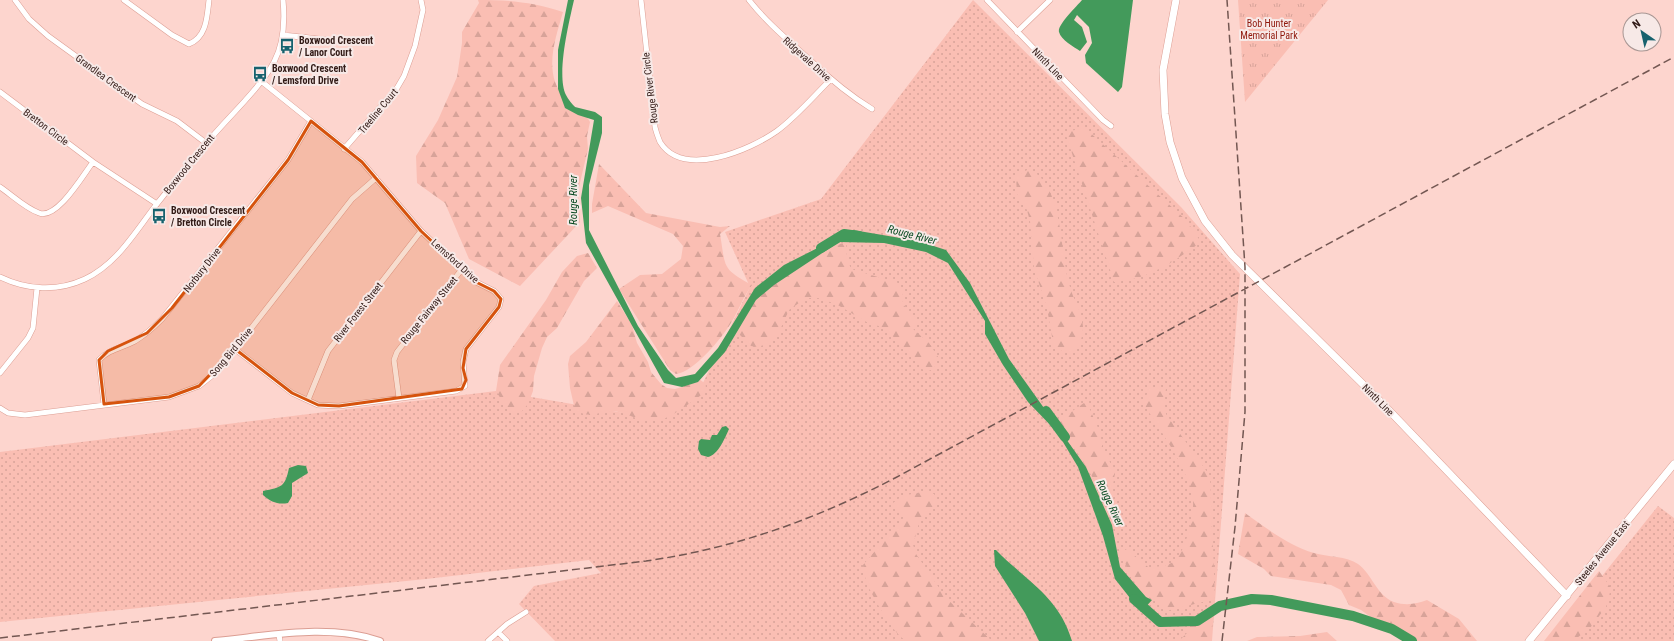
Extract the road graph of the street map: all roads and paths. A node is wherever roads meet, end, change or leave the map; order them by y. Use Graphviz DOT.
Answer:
graph roads {
  1 [pos="15,0"];
  2 [pos="124,0"];
  3 [pos="209,0"];
  4 [pos="283,0"];
  5 [pos="421,0"];
  6 [pos="641,0"];
  7 [pos="749,0"];
  8 [pos="987,0"];
  9 [pos="1050,0"];
  10 [pos="1176,0"];
  11 [pos="1017,32"];
  12 [pos="283,35"];
  13 [pos="346,42"];
  14 [pos="830,80"];
  15 [pos="261,81"];
  16 [pos="0,92"];
  17 [pos="872,109"];
  18 [pos="311,121"];
  19 [pos="1111,126"];
  20 [pos="206,143"];
  21 [pos="344,149"];
  22 [pos="93,162"];
  23 [pos="376,178"];
  24 [pos="0,187"];
  25 [pos="157,204"];
  26 [pos="421,231"];
  27 [pos="462,269"];
  28 [pos="0,277"];
  29 [pos="37,288"];
  30 [pos="235,349"];
  31 [pos="0,372"];
  32 [pos="400,398"];
  33 [pos="308,400"];
  34 [pos="104,404"];
  35 [pos="0,408"];
  36 [pos="1674,464"];
  37 [pos="1567,596"];
  38 [pos="526,612"];
  39 [pos="498,632"];
  40 [pos="279,638"];
  41 [pos="215,641"];
  42 [pos="380,641"];
  43 [pos="488,641"];
  44 [pos="507,641"];
  45 [pos="1529,641"];
  1 -- 20 [label="street, Grandlea Crescent"];
  2 -- 3 [label="street"];
  4 -- 12 [label="street, Boxwood Crescent"];
  5 -- 21 [label="street, Treeline Court"];
  6 -- 14 [label="street, Rouge River Circle"];
  7 -- 14 [label="street, Ridgevale Drive"];
  8 -- 11 [label="street, Ninth Line"];
  9 -- 11 [label="street"];
  10 -- 37 [label="main road, Ninth Line"];
  11 -- 19 [label="street, Ninth Line"];
  12 -- 13 [label="street"];
  12 -- 15 [label="street, Boxwood Crescent"];
  14 -- 17 [label="street, Ridgevale Drive"];
  15 -- 18 [label="street, Lemsford Drive"];
  15 -- 20 [label="street, Boxwood Crescent"];
  16 -- 22 [label="street, Bretton Circle"];
  18 -- 21 [label="street, Lemsford Drive"];
  18 -- 34 [label="street, Norbury Drive"];
  20 -- 25 [label="street, Boxwood Crescent"];
  21 -- 23 [label="street, Lemsford Drive"];
  22 -- 24 [label="street"];
  22 -- 25 [label="street, Bretton Circle"];
  23 -- 26 [label="street, Lemsford Drive"];
  23 -- 30 [label="street, Song Bird Drive"];
  25 -- 29 [label="street, Boxwood Crescent"];
  26 -- 27 [label="street, Lemsford Drive"];
  26 -- 33 [label="street, River Forest Street"];
  27 -- 32 [label="street, Rouge Fairway Street"];
  27 -- 32 [label="street, Lemsford Drive"];
  28 -- 29 [label="street, Boxwood Crescent"];
  29 -- 31 [label="street"];
  30 -- 33 [label="street, Lemsford Drive"];
  30 -- 34 [label="street, Song Bird Drive"];
  32 -- 33 [label="street, Lemsford Drive"];
  34 -- 35 [label="street, Song Bird Drive"];
  36 -- 37 [label="main road, Steeles Avenue East"];
  37 -- 45 [label="main road, Steeles Avenue East"];
  38 -- 39 [label="street"];
  39 -- 43 [label="street"];
  39 -- 44 [label="street"];
  40 -- 41 [label="street"];
  40 -- 42 [label="street"];
}
